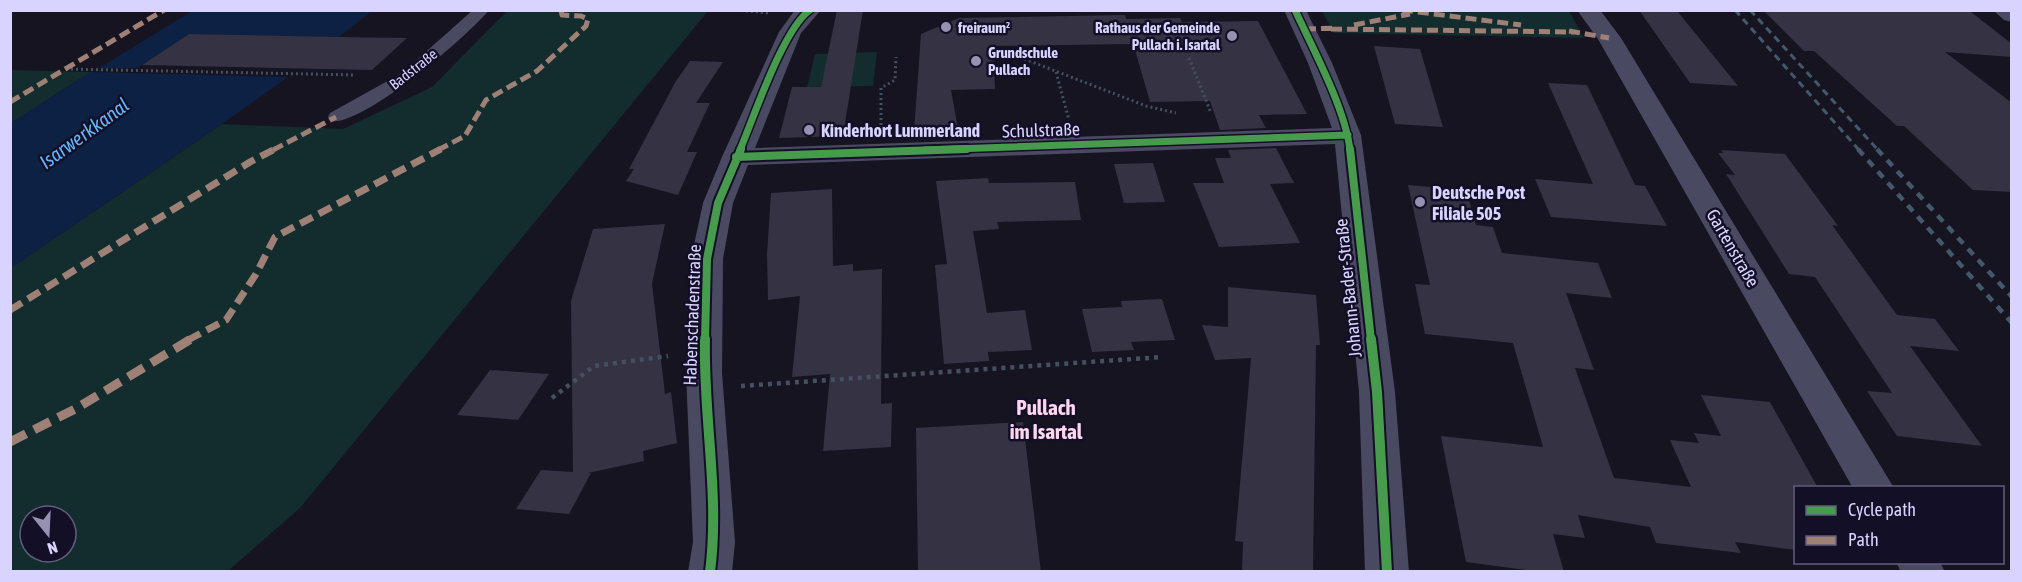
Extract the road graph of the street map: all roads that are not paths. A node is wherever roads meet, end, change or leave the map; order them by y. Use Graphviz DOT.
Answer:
graph roads {
  1 [pos="482,10"];
  2 [pos="810,10"];
  3 [pos="1295,10"];
  4 [pos="1588,10"];
  5 [pos="2004,10"];
  6 [pos="2012,15"];
  7 [pos="336,117"];
  8 [pos="1347,135"];
  9 [pos="736,157"];
  10 [pos="1873,486"];
  11 [pos="710,572"];
  12 [pos="1388,572"];
  1 -- 7 [label="lane, Badstraße"];
  2 -- 9 [label="street, Habenschadenstraße"];
  3 -- 8 [label="street, Johann-Bader-Straße"];
  4 -- 10 [label="street, Gartenstraße"];
  5 -- 6 [label="street"];
  8 -- 9 [label="street, Schulstraße"];
  8 -- 12 [label="street, Johann-Bader-Straße"];
  9 -- 11 [label="street, Habenschadenstraße"];
}
